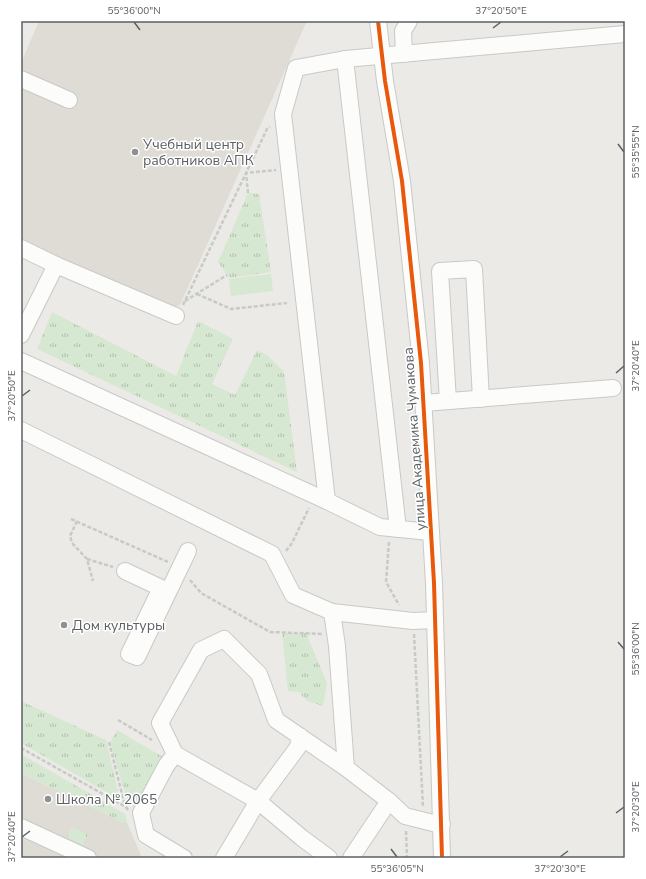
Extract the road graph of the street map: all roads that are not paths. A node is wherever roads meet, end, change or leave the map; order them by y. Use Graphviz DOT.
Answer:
graph roads {
  1 [pos="409,21"];
  2 [pos="379,22"];
  3 [pos="625,34"];
  4 [pos="404,54"];
  5 [pos="382,56"];
  6 [pos="345,59"];
  7 [pos="21,79"];
  8 [pos="69,100"];
  9 [pos="21,248"];
  10 [pos="56,265"];
  11 [pos="179,312"];
  12 [pos="21,334"];
  13 [pos="21,361"];
  14 [pos="613,388"];
  15 [pos="481,399"];
  16 [pos="448,401"];
  17 [pos="424,403"];
  18 [pos="21,430"];
  19 [pos="321,498"];
  20 [pos="394,528"];
  21 [pos="430,532"];
  22 [pos="188,551"];
  23 [pos="125,571"];
  24 [pos="332,612"];
  25 [pos="435,620"];
  26 [pos="300,736"];
  27 [pos="175,754"];
  28 [pos="346,768"];
  29 [pos="389,801"];
  30 [pos="258,802"];
  31 [pos="442,824"];
  32 [pos="21,826"];
  33 [pos="88,858"];
  34 [pos="184,858"];
  35 [pos="224,858"];
  36 [pos="329,858"];
  37 [pos="351,858"];
  38 [pos="442,858"];
  1 -- 4 [label="street"];
  2 -- 5 [label="street, улица Академика Чумакова"];
  3 -- 4 [label="street"];
  4 -- 5 [label="street"];
  5 -- 6 [label="street"];
  5 -- 17 [label="street, улица Академика Чумакова"];
  6 -- 19 [label="street"];
  6 -- 20 [label="street"];
  7 -- 8 [label="street"];
  9 -- 10 [label="street"];
  10 -- 11 [label="street"];
  10 -- 12 [label="street"];
  13 -- 19 [label="street"];
  14 -- 15 [label="street"];
  15 -- 16 [label="street"];
  15 -- 16 [label="street"];
  16 -- 17 [label="street"];
  17 -- 21 [label="street, улица Академика Чумакова"];
  18 -- 24 [label="street"];
  19 -- 20 [label="street"];
  20 -- 21 [label="street"];
  21 -- 25 [label="street, улица Академика Чумакова"];
  22 -- 23 [label="street"];
  24 -- 25 [label="street"];
  24 -- 28 [label="street"];
  25 -- 31 [label="street, улица Академика Чумакова"];
  26 -- 27 [label="street"];
  26 -- 28 [label="street"];
  26 -- 30 [label="street"];
  27 -- 30 [label="street"];
  27 -- 34 [label="street"];
  28 -- 29 [label="street"];
  29 -- 31 [label="street"];
  29 -- 37 [label="street"];
  30 -- 35 [label="street"];
  30 -- 36 [label="street"];
  31 -- 38 [label="street, улица Академика Чумакова"];
  32 -- 33 [label="street"];
}
